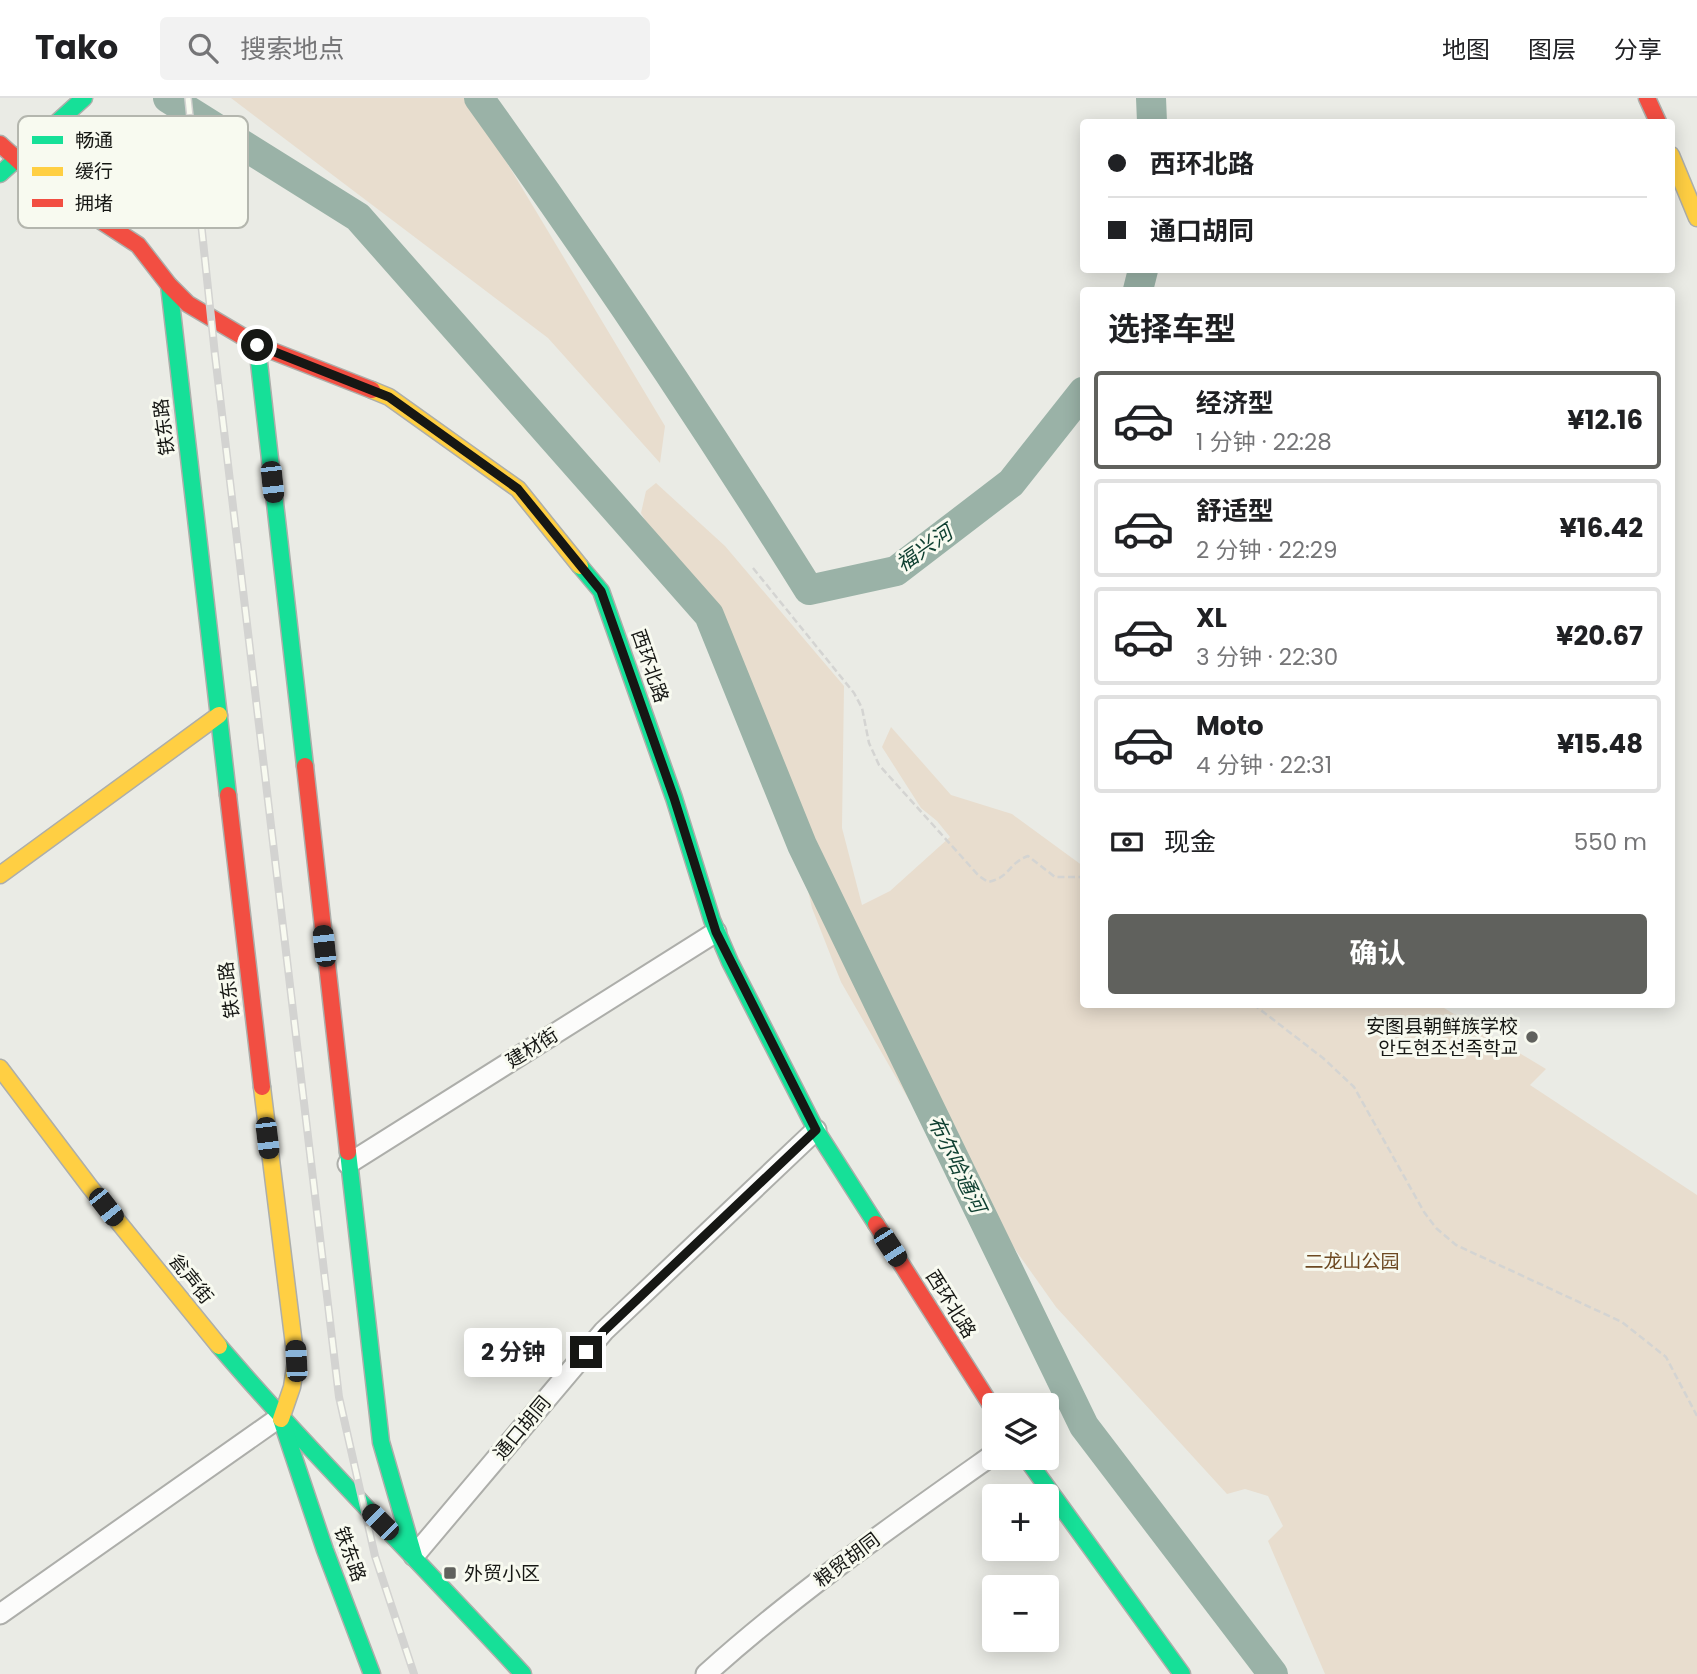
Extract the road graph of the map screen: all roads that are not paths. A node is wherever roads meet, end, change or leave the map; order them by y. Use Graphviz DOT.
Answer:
graph roads {
  1 [pos="83,98"];
  2 [pos="1647,98"];
  3 [pos="64,116"];
  4 [pos="1657,119"];
  5 [pos="0,144"];
  6 [pos="18,158"];
  7 [pos="15,161"];
  8 [pos="18,163"];
  9 [pos="1675,165"];
  10 [pos="0,174"];
  11 [pos="1697,218"];
  12 [pos="115,228"];
  13 [pos="169,285"];
  14 [pos="257,345"];
  15 [pos="219,715"];
  16 [pos="0,875"];
  17 [pos="716,932"];
  18 [pos="0,1068"];
  19 [pos="816,1130"];
  20 [pos="348,1164"];
  21 [pos="983,1393"];
  22 [pos="279,1417"];
  23 [pos="982,1462"];
  24 [pos="1035,1470"];
  25 [pos="414,1556"];
  26 [pos="0,1614"];
  27 [pos="372,1674"];
  28 [pos="523,1674"];
  29 [pos="706,1674"];
  30 [pos="1182,1674"];
  1 -- 3 [label="main road"];
  2 -- 4 [label="main road"];
  5 -- 7 [label="main road, 西环北路"];
  6 -- 7 [label="main road"];
  7 -- 8 [label="main road, 西环北路"];
  7 -- 10 [label="main road"];
  9 -- 11 [label="main road"];
  12 -- 13 [label="main road, 西环北路"];
  13 -- 14 [label="main road, 西环北路"];
  13 -- 15 [label="main road, 铁东路"];
  14 -- 17 [label="main road, 西环北路"];
  14 -- 20 [label="main road"];
  15 -- 16 [label="main road"];
  15 -- 22 [label="main road, 铁东路"];
  17 -- 19 [label="main road, 西环北路"];
  17 -- 20 [label="street, 建材街"];
  18 -- 22 [label="main road, 瓮声街"];
  19 -- 21 [label="main road, 西环北路"];
  19 -- 25 [label="street, 通口胡同"];
  20 -- 25 [label="main road"];
  22 -- 25 [label="main road, 瓮声街"];
  22 -- 26 [label="street"];
  22 -- 27 [label="main road, 铁东路"];
  23 -- 29 [label="street, 粮贸胡同"];
  24 -- 30 [label="main road"];
  25 -- 28 [label="main road, 瓮声街"];
}
